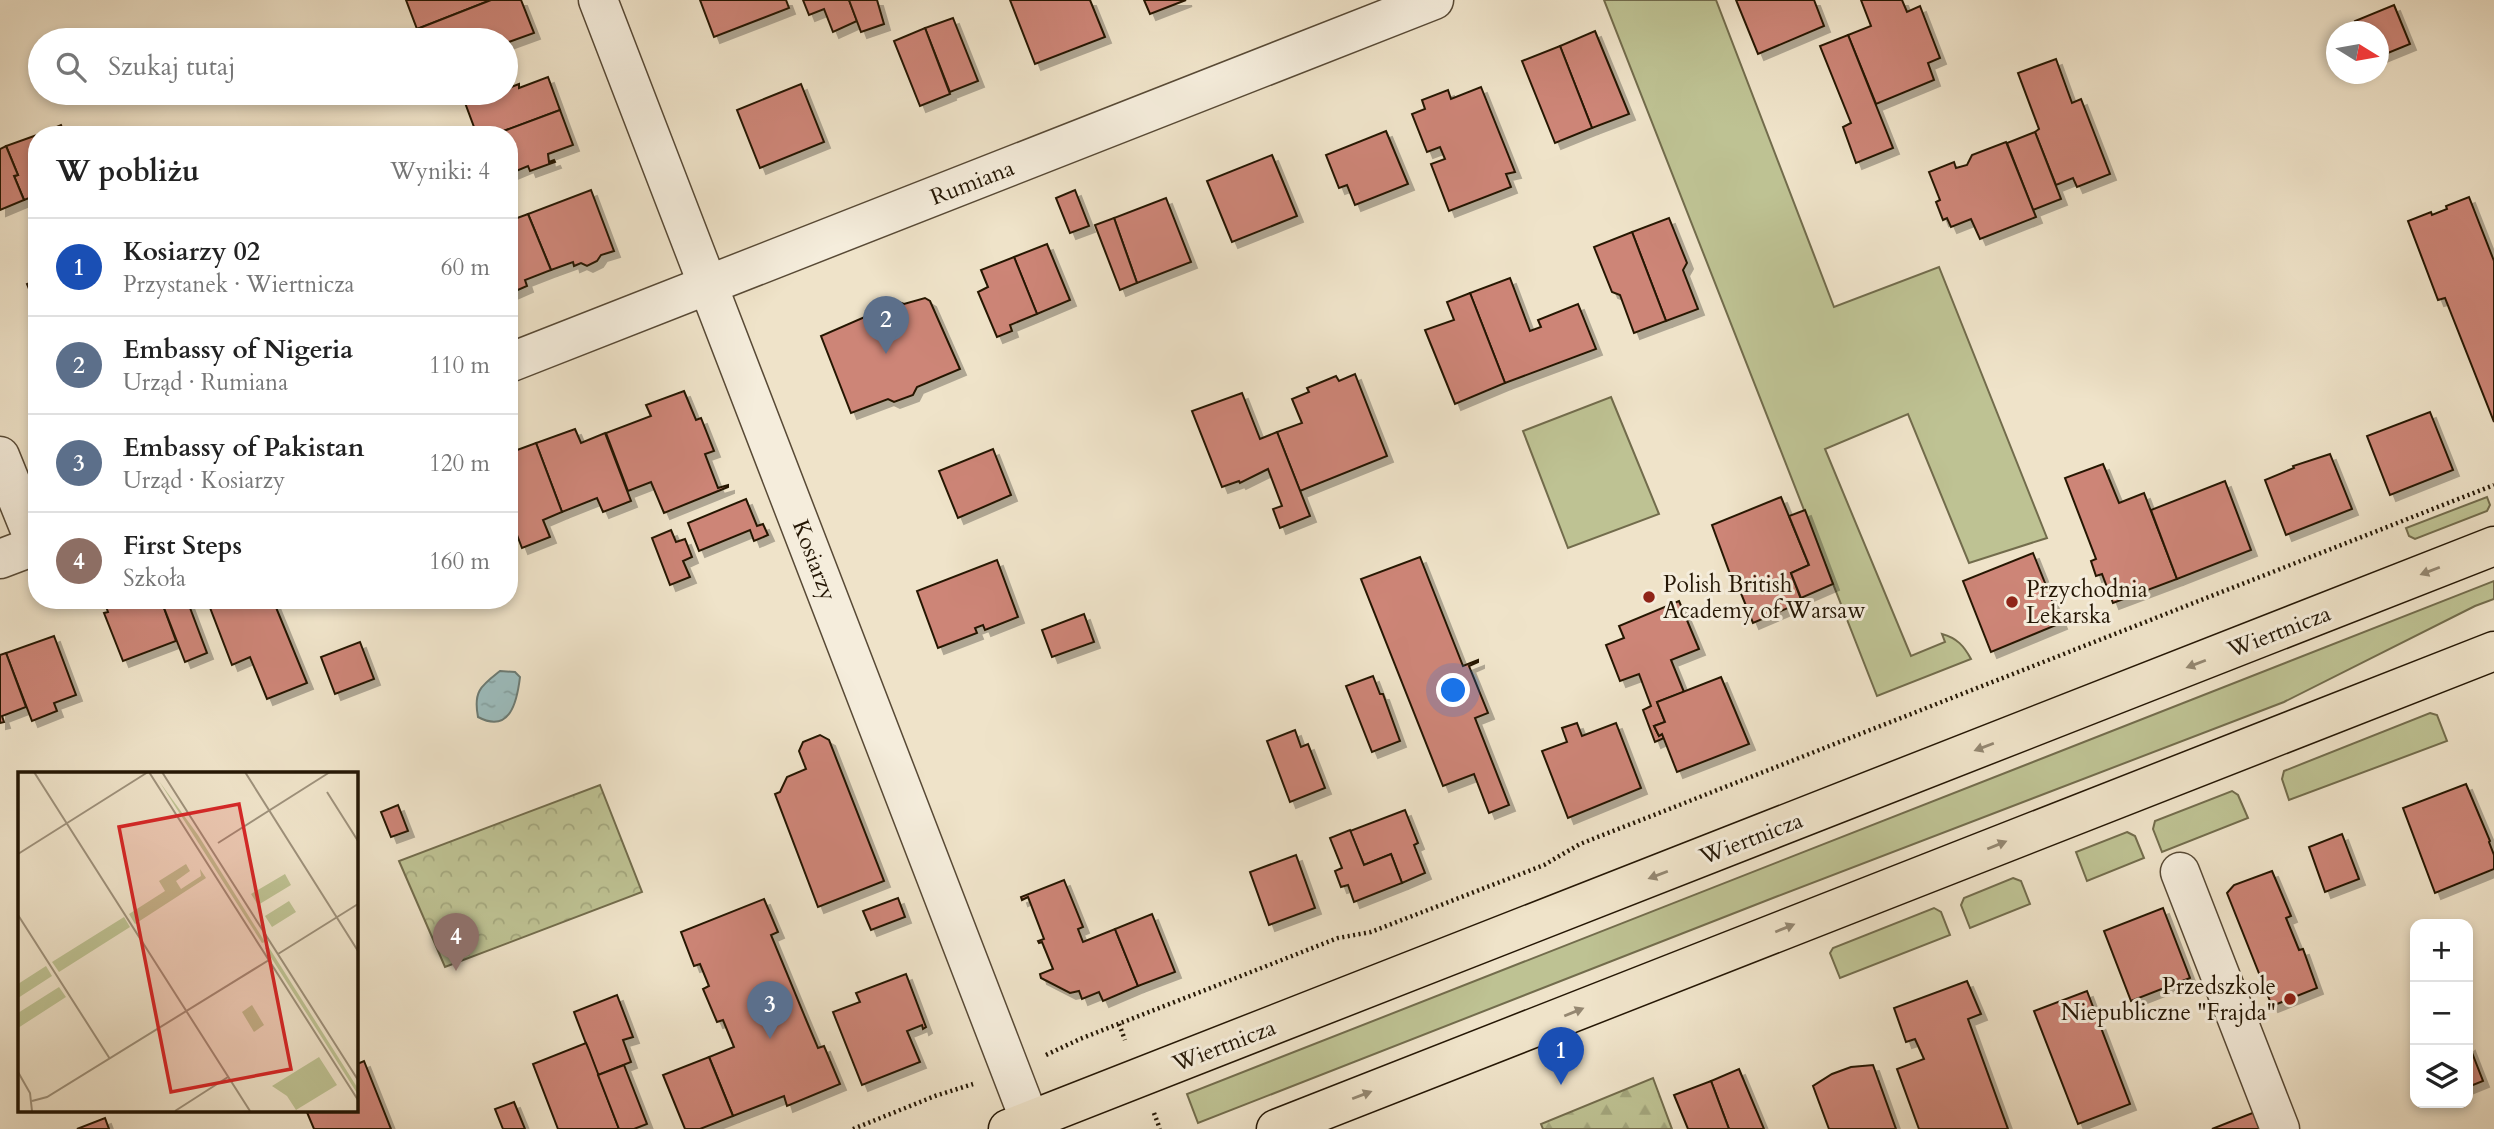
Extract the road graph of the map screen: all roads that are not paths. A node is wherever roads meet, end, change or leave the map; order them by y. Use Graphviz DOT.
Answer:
graph roads {
  1 [pos="598,0"];
  2 [pos="1434,0"];
  3 [pos="710,285"];
  4 [pos="518,360"];
  5 [pos="0,456"];
  6 [pos="28,523"];
  7 [pos="2494,546"];
  8 [pos="28,548"];
  9 [pos="0,559"];
  10 [pos="2494,651"];
  11 [pos="2180,872"];
  12 [pos="1019,1125"];
  13 [pos="1276,1129"];
  14 [pos="2280,1129"];
  1 -- 3 [label="street, Kosiarzy"];
  2 -- 3 [label="street, Rumiana"];
  3 -- 4 [label="street, Rumiana"];
  3 -- 12 [label="street, Kosiarzy"];
  5 -- 6 [label="street"];
  7 -- 12 [label="main road, Wiertnicza, one-way"];
  8 -- 9 [label="street"];
  13 -- 10 [label="main road, one-way"];
  11 -- 14 [label="street"];
}
